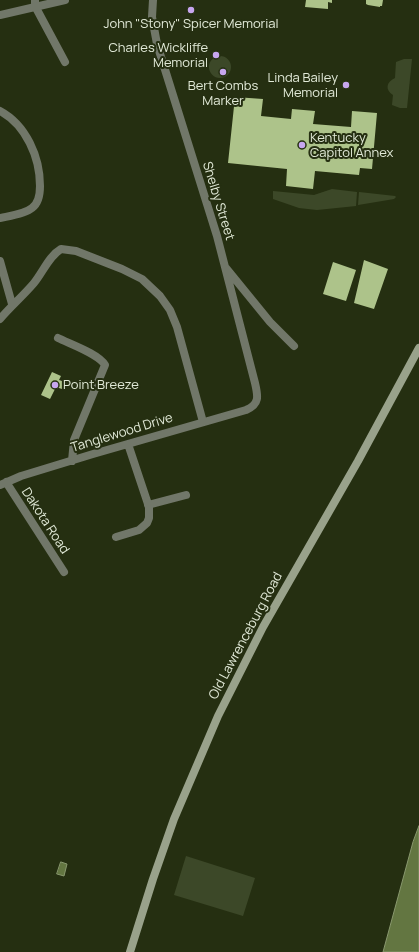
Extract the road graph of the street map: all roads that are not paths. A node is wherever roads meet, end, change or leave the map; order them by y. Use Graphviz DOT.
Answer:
graph roads {
  1 [pos="65,0"];
  2 [pos="153,0"];
  3 [pos="35,3"];
  4 [pos="0,15"];
  5 [pos="65,62"];
  6 [pos="0,111"];
  7 [pos="0,218"];
  8 [pos="0,261"];
  9 [pos="225,267"];
  10 [pos="12,304"];
  11 [pos="0,319"];
  12 [pos="58,338"];
  13 [pos="294,346"];
  14 [pos="419,348"];
  15 [pos="251,408"];
  16 [pos="203,422"];
  17 [pos="128,444"];
  18 [pos="72,461"];
  19 [pos="3,484"];
  20 [pos="186,495"];
  21 [pos="148,505"];
  22 [pos="116,537"];
  23 [pos="64,572"];
  24 [pos="130,952"];
  1 -- 3 [label="street"];
  2 -- 9 [label="street, Shelby Street"];
  3 -- 4 [label="street"];
  3 -- 5 [label="street"];
  6 -- 7 [label="street"];
  8 -- 10 [label="street"];
  9 -- 13 [label="street"];
  9 -- 15 [label="street, Shelby Street"];
  10 -- 11 [label="street"];
  10 -- 16 [label="street"];
  12 -- 18 [label="street"];
  14 -- 24 [label="main road, Old Lawrenceburg Road"];
  15 -- 16 [label="street, Tanglewood Drive"];
  16 -- 17 [label="street, Tanglewood Drive"];
  17 -- 18 [label="street, Tanglewood Drive"];
  17 -- 21 [label="street"];
  18 -- 19 [label="street, Tanglewood Drive"];
  19 -- 23 [label="street, Dakota Road"];
  20 -- 21 [label="street"];
  21 -- 22 [label="street"];
}
